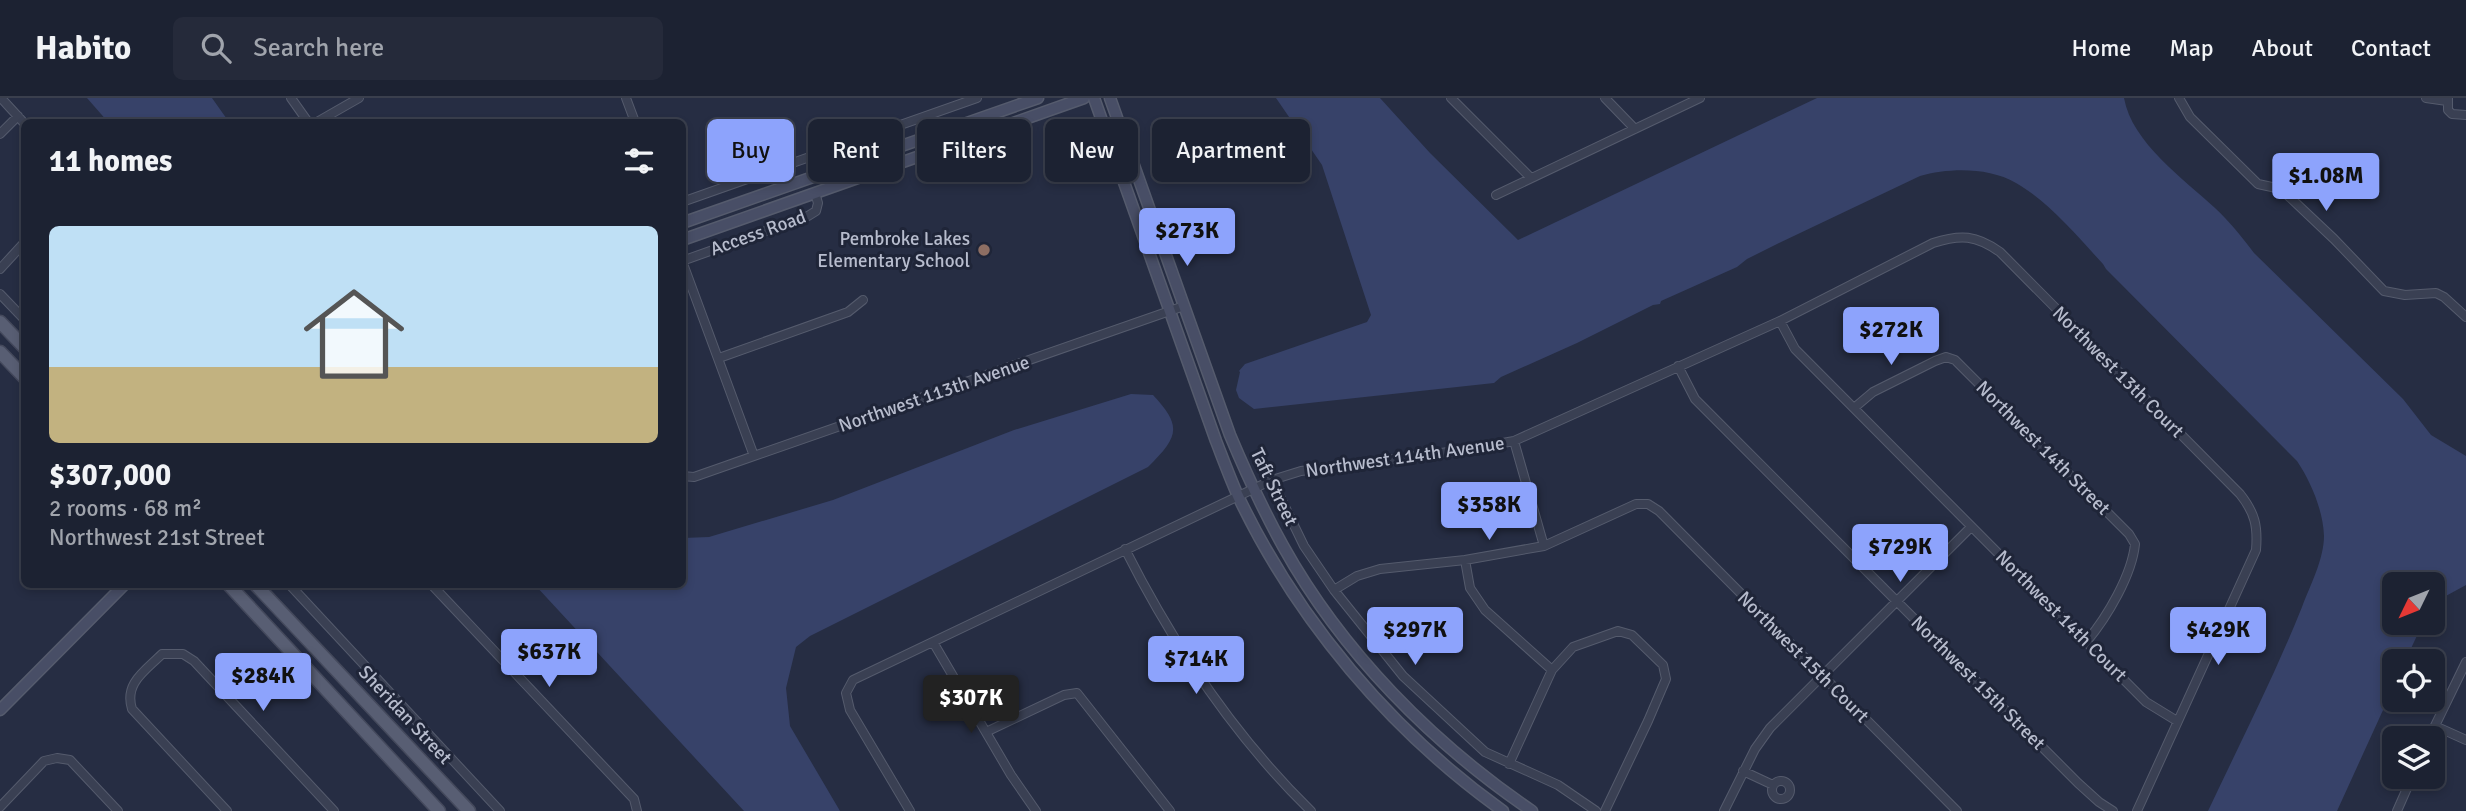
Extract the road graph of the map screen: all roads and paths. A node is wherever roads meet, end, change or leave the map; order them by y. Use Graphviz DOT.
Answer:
graph roads {
  1 [pos="1,98"];
  2 [pos="290,98"];
  3 [pos="359,98"];
  4 [pos="626,98"];
  5 [pos="977,98"];
  6 [pos="1038,98"];
  7 [pos="1084,98"];
  8 [pos="1094,98"];
  9 [pos="1110,98"];
  10 [pos="1451,98"];
  11 [pos="1605,98"];
  12 [pos="1700,98"];
  13 [pos="2179,98"];
  14 [pos="2426,98"];
  15 [pos="2447,100"];
  16 [pos="988,115"];
  17 [pos="2466,115"];
  18 [pos="18,116"];
  19 [pos="306,119"];
  20 [pos="322,119"];
  21 [pos="634,119"];
  22 [pos="989,119"];
  23 [pos="1024,119"];
  24 [pos="21,120"];
  25 [pos="1635,129"];
  26 [pos="0,134"];
  27 [pos="917,157"];
  28 [pos="1531,178"];
  29 [pos="815,193"];
  30 [pos="1496,195"];
  31 [pos="686,201"];
  32 [pos="686,222"];
  33 [pos="1972,238"];
  34 [pos="686,239"];
  35 [pos="1161,240"];
  36 [pos="21,246"];
  37 [pos="1146,246"];
  38 [pos="686,260"];
  39 [pos="0,269"];
  40 [pos="686,271"];
  41 [pos="0,294"];
  42 [pos="863,300"];
  43 [pos="1184,306"];
  44 [pos="1168,312"];
  45 [pos="21,316"];
  46 [pos="2466,317"];
  47 [pos="1780,321"];
  48 [pos="0,322"];
  49 [pos="21,344"];
  50 [pos="0,352"];
  51 [pos="719,358"];
  52 [pos="1678,366"];
  53 [pos="21,374"];
  54 [pos="1854,408"];
  55 [pos="1514,440"];
  56 [pos="754,456"];
  57 [pos="686,476"];
  58 [pos="1272,481"];
  59 [pos="1253,489"];
  60 [pos="1238,495"];
  61 [pos="1971,527"];
  62 [pos="1544,546"];
  63 [pos="1125,549"];
  64 [pos="1465,560"];
  65 [pos="121,588"];
  66 [pos="232,588"];
  67 [pos="260,588"];
  68 [pos="293,588"];
  69 [pos="435,588"];
  70 [pos="1334,590"];
  71 [pos="1896,600"];
  72 [pos="2087,641"];
  73 [pos="933,642"];
  74 [pos="1363,660"];
  75 [pos="2466,662"];
  76 [pos="1350,670"];
  77 [pos="1552,670"];
  78 [pos="1821,676"];
  79 [pos="0,710"];
  80 [pos="2177,721"];
  81 [pos="2435,726"];
  82 [pos="2445,731"];
  83 [pos="986,733"];
  84 [pos="2466,740"];
  85 [pos="1509,764"];
  86 [pos="1743,771"];
  87 [pos="1773,785"];
  88 [pos="2406,789"];
  89 [pos="1510,796"];
  90 [pos="2,805"];
  91 [pos="1501,810"];
  92 [pos="11,811"];
  93 [pos="118,811"];
  94 [pos="227,811"];
  95 [pos="334,811"];
  96 [pos="439,811"];
  97 [pos="469,811"];
  98 [pos="500,811"];
  99 [pos="637,811"];
  100 [pos="910,811"];
  101 [pos="1036,811"];
  102 [pos="1170,811"];
  103 [pos="1311,811"];
  104 [pos="1532,811"];
  105 [pos="1596,811"];
  106 [pos="1605,811"];
  107 [pos="1724,811"];
  108 [pos="1957,811"];
  109 [pos="2113,811"];
  110 [pos="2137,811"];
  111 [pos="2396,811"];
  1 -- 18 [label="street"];
  2 -- 19 [label="street"];
  3 -- 20 [label="street"];
  4 -- 21 [label="street"];
  5 -- 31 [label="street"];
  6 -- 16 [label="street"];
  7 -- 23 [label="street"];
  8 -- 37 [label="street, Taft Street"];
  9 -- 35 [label="street, Taft Street"];
  10 -- 28 [label="street"];
  11 -- 25 [label="street"];
  12 -- 25 [label="street"];
  13 -- 46 [label="street"];
  14 -- 15 [label="street"];
  15 -- 17 [label="street"];
  16 -- 22 [label="street"];
  16 -- 32 [label="street"];
  18 -- 24 [label="street"];
  18 -- 26 [label="street"];
  25 -- 28 [label="street"];
  27 -- 29 [label="street"];
  28 -- 30 [label="street"];
  29 -- 34 [label="street"];
  29 -- 38 [label="street, Access Road"];
  33 -- 47 [label="street, Northwest 114th Avenue"];
  33 -- 80 [label="street, Northwest 13th Court"];
  35 -- 37 [label="street"];
  35 -- 43 [label="street, Taft Street"];
  36 -- 39 [label="street"];
  37 -- 44 [label="street, Taft Street"];
  40 -- 51 [label="street"];
  41 -- 45 [label="street"];
  42 -- 51 [label="street"];
  43 -- 44 [label="street, Northwest 113th Avenue"];
  43 -- 59 [label="street, Taft Street"];
  44 -- 56 [label="street, Northwest 113th Avenue"];
  44 -- 60 [label="street, Taft Street"];
  47 -- 52 [label="street, Northwest 114th Avenue"];
  47 -- 54 [label="street, Northwest 14th Court"];
  48 -- 49 [label="main road"];
  50 -- 53 [label="main road"];
  51 -- 56 [label="street"];
  52 -- 55 [label="street, Northwest 114th Avenue"];
  52 -- 71 [label="street, Northwest 15th Street"];
  54 -- 61 [label="street, Northwest 14th Court"];
  54 -- 72 [label="street, Northwest 14th Street"];
  55 -- 58 [label="street, Northwest 114th Avenue"];
  55 -- 62 [label="street"];
  56 -- 57 [label="street, Northwest 113th Avenue"];
  58 -- 59 [label="street, Northwest 114th Avenue"];
  58 -- 70 [label="street"];
  59 -- 60 [label="street, Northwest 114th Avenue"];
  59 -- 74 [label="street, Taft Street"];
  60 -- 63 [label="street, Northwest 114th Avenue"];
  60 -- 76 [label="street, Taft Street"];
  61 -- 71 [label="street"];
  61 -- 72 [label="street, Northwest 14th Court"];
  62 -- 64 [label="street"];
  62 -- 78 [label="street, Northwest 15th Court"];
  63 -- 73 [label="street, Northwest 114th Avenue"];
  63 -- 103 [label="street"];
  64 -- 70 [label="street"];
  64 -- 77 [label="street"];
  65 -- 79 [label="street"];
  66 -- 96 [label="main road"];
  67 -- 97 [label="main road, Sheridan Street"];
  68 -- 98 [label="street, Sheridan Street"];
  69 -- 99 [label="street"];
  70 -- 85 [label="street"];
  71 -- 78 [label="street"];
  71 -- 109 [label="street, Northwest 15th Street"];
  72 -- 80 [label="street, Northwest 14th Court"];
  73 -- 83 [label="street"];
  73 -- 100 [label="street, Northwest 114th Avenue"];
  74 -- 76 [label="street"];
  74 -- 89 [label="street, Taft Street"];
  75 -- 81 [label="street"];
  76 -- 91 [label="street, Taft Street"];
  77 -- 85 [label="street"];
  77 -- 106 [label="street"];
  78 -- 86 [label="street"];
  78 -- 108 [label="street, Northwest 15th Court"];
  80 -- 110 [label="street"];
  82 -- 84 [label="street"];
  83 -- 101 [label="street"];
  83 -- 102 [label="street"];
  85 -- 105 [label="street"];
  86 -- 87 [label="street"];
  86 -- 107 [label="street"];
  88 -- 111 [label="street"];
  89 -- 91 [label="street"];
  89 -- 104 [label="street, Taft Street"];
  90 -- 92 [label="street"];
  90 -- 93 [label="street"];
  94 -- 95 [label="street"];
}
